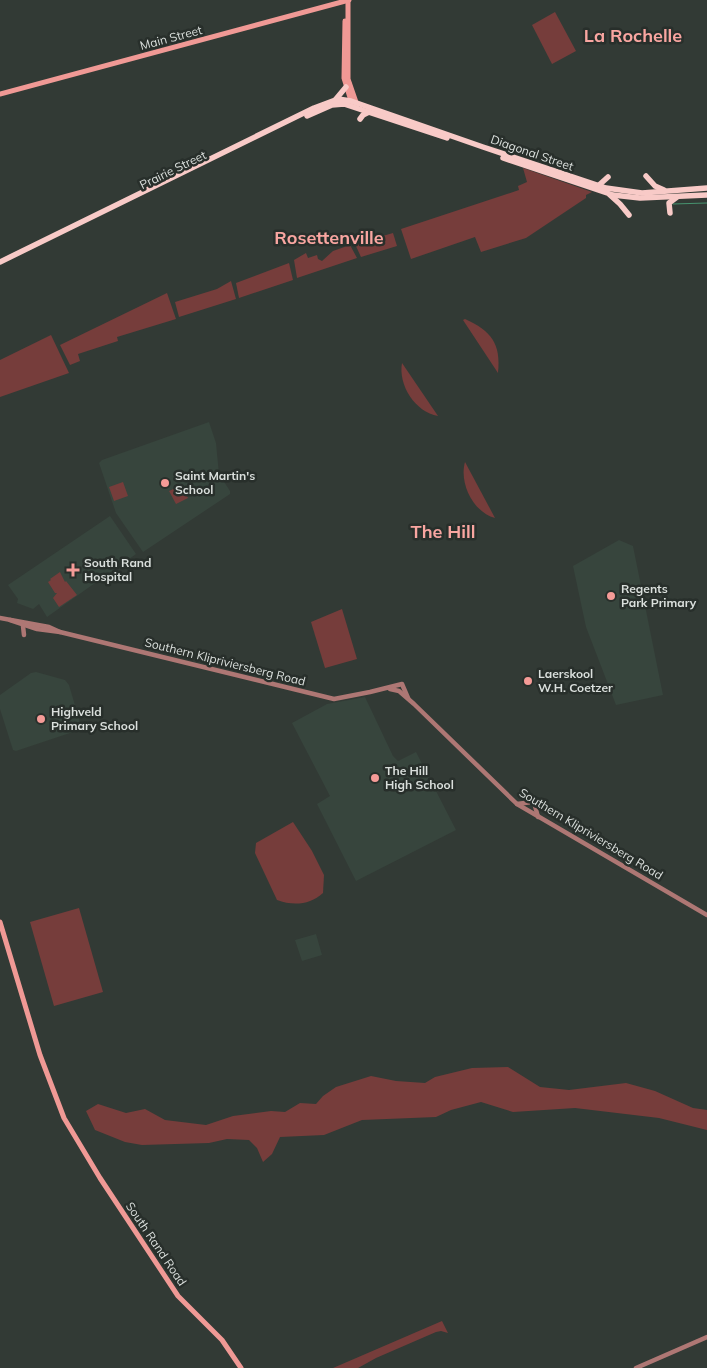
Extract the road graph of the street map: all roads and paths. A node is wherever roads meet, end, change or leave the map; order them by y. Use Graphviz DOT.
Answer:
graph roads {
  1 [pos="347,1"];
  2 [pos="346,87"];
  3 [pos="0,94"];
  4 [pos="334,100"];
  5 [pos="354,104"];
  6 [pos="371,112"];
  7 [pos="360,119"];
  8 [pos="236,148"];
  9 [pos="646,176"];
  10 [pos="608,177"];
  11 [pos="598,186"];
  12 [pos="707,188"];
  13 [pos="668,191"];
  14 [pos="608,194"];
  15 [pos="707,195"];
  16 [pos="679,196"];
  17 [pos="670,213"];
  18 [pos="629,215"];
  19 [pos="0,262"];
  20 [pos="0,266"];
  21 [pos="0,618"];
  22 [pos="10,620"];
  23 [pos="47,621"];
  24 [pos="23,626"];
  25 [pos="50,630"];
  26 [pos="24,635"];
  27 [pos="386,688"];
  28 [pos="408,698"];
  29 [pos="517,804"];
  30 [pos="538,817"];
  31 [pos="707,915"];
  32 [pos="0,922"];
  33 [pos="707,1338"];
  34 [pos="241,1368"];
  35 [pos="636,1368"];
  1 -- 2 [label="main road"];
  1 -- 3 [label="main road, Main Street"];
  1 -- 5 [label="main road"];
  2 -- 4 [label="main road"];
  2 -- 5 [label="main road"];
  4 -- 5 [label="main road, Prairie Street"];
  4 -- 8 [label="main road, Prairie Street"];
  5 -- 6 [label="main road, Diagonal Street"];
  5 -- 8 [label="main road, Prairie Street"];
  5 -- 11 [label="main road, Diagonal Street"];
  6 -- 7 [label="main road"];
  6 -- 14 [label="main road, Diagonal Street"];
  8 -- 19 [label="main road, Prairie Street"];
  8 -- 20 [label="main road, Prairie Street"];
  9 -- 13 [label="main road"];
  10 -- 11 [label="main road"];
  11 -- 13 [label="main road, Diagonal Street"];
  12 -- 13 [label="main road, Diagonal Street"];
  14 -- 16 [label="main road, Diagonal Street"];
  14 -- 18 [label="main road"];
  15 -- 16 [label="main road, Diagonal Street"];
  16 -- 17 [label="main road"];
  21 -- 22 [label="street, Southern Klipriviersberg Road"];
  22 -- 24 [label="street, Southern Klipriviersberg Road"];
  22 -- 25 [label="street, Southern Klipriviersberg Road"];
  23 -- 25 [label="street"];
  24 -- 25 [label="street, Southern Klipriviersberg Road"];
  24 -- 26 [label="street"];
  25 -- 27 [label="street, Southern Klipriviersberg Road"];
  27 -- 28 [label="street, Southern Klipriviersberg Road"];
  27 -- 28 [label="street, Southern Klipriviersberg Road"];
  28 -- 29 [label="street, Southern Klipriviersberg Road"];
  29 -- 30 [label="street, Southern Klipriviersberg Road"];
  29 -- 30 [label="street"];
  30 -- 31 [label="street, Southern Klipriviersberg Road"];
  32 -- 34 [label="main road, South Rand Road"];
  33 -- 35 [label="street"];
}
